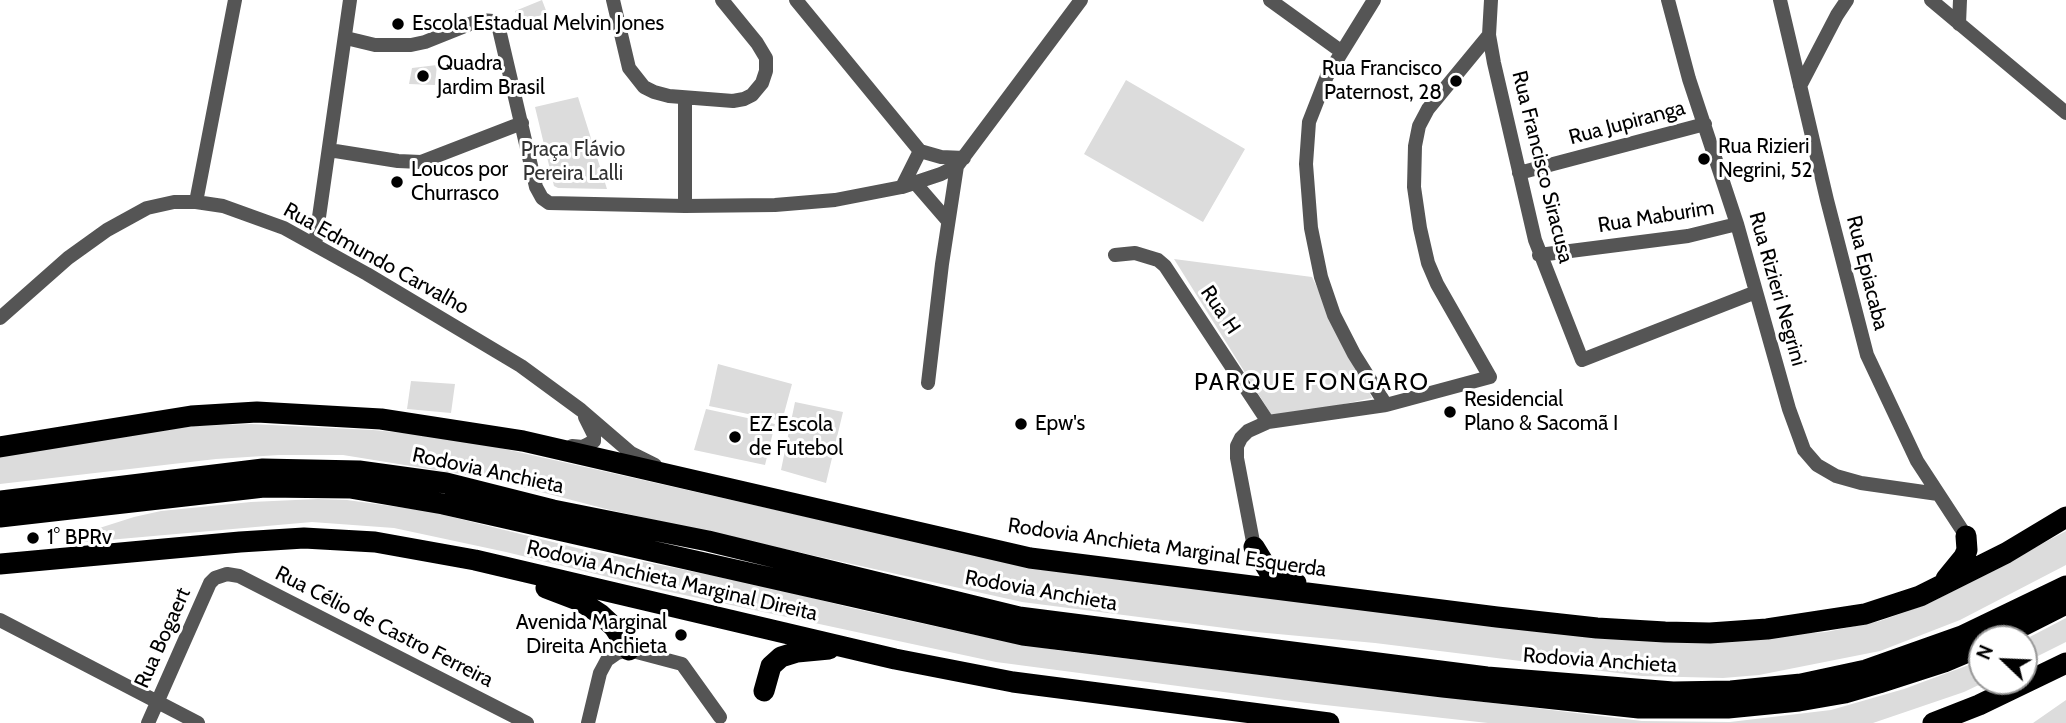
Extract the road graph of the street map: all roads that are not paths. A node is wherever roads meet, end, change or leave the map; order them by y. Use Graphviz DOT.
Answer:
graph roads {
  1 [pos="235,0"];
  2 [pos="350,0"];
  3 [pos="613,0"];
  4 [pos="722,0"];
  5 [pos="796,0"];
  6 [pos="1081,0"];
  7 [pos="1270,0"];
  8 [pos="1374,0"];
  9 [pos="1491,0"];
  10 [pos="1668,0"];
  11 [pos="1780,0"];
  12 [pos="1847,0"];
  13 [pos="1931,0"];
  14 [pos="1960,0"];
  15 [pos="1959,24"];
  16 [pos="1489,35"];
  17 [pos="346,38"];
  18 [pos="1342,52"];
  19 [pos="1800,86"];
  20 [pos="685,98"];
  21 [pos="2066,113"];
  22 [pos="522,123"];
  23 [pos="1705,124"];
  24 [pos="329,150"];
  25 [pos="920,151"];
  26 [pos="960,162"];
  27 [pos="1520,173"];
  28 [pos="909,185"];
  29 [pos="196,202"];
  30 [pos="685,206"];
  31 [pos="948,221"];
  32 [pos="1737,224"];
  33 [pos="315,245"];
  34 [pos="1539,254"];
  35 [pos="1115,255"];
  36 [pos="1756,292"];
  37 [pos="0,318"];
  38 [pos="928,383"];
  39 [pos="1385,405"];
  40 [pos="581,410"];
  41 [pos="1268,422"];
  42 [pos="523,441"];
  43 [pos="0,447"];
  44 [pos="715,485"];
  45 [pos="1938,494"];
  46 [pos="0,501"];
  47 [pos="2064,513"];
  48 [pos="0,517"];
  49 [pos="1966,536"];
  50 [pos="1254,547"];
  51 [pos="2006,553"];
  52 [pos="475,560"];
  53 [pos="26,562"];
  54 [pos="0,564"];
  55 [pos="221,575"];
  56 [pos="0,576"];
  57 [pos="1209,581"];
  58 [pos="1942,584"];
  59 [pos="2066,586"];
  60 [pos="1349,597"];
  61 [pos="2066,604"];
  62 [pos="0,620"];
  63 [pos="2025,625"];
  64 [pos="841,646"];
  65 [pos="629,650"];
  66 [pos="1968,652"];
  67 [pos="2066,663"];
  68 [pos="764,691"];
  69 [pos="157,702"];
  70 [pos="720,717"];
  71 [pos="148,723"];
  72 [pos="198,723"];
  73 [pos="527,723"];
  74 [pos="588,723"];
  75 [pos="1329,723"];
  76 [pos="1933,723"];
  1 -- 29 [label="street"];
  2 -- 17 [label="street"];
  3 -- 20 [label="street"];
  4 -- 20 [label="street"];
  5 -- 25 [label="street"];
  6 -- 26 [label="street"];
  7 -- 18 [label="street"];
  8 -- 18 [label="street"];
  9 -- 16 [label="street, Rua Francisco Siracusa"];
  10 -- 23 [label="street, Rua Rizieri Negrini"];
  11 -- 19 [label="street, Rua Epiacaba"];
  12 -- 19 [label="street"];
  13 -- 15 [label="street"];
  14 -- 15 [label="street"];
  15 -- 21 [label="street"];
  16 -- 27 [label="street, Rua Francisco Siracusa"];
  16 -- 39 [label="street"];
  17 -- 22 [label="street"];
  17 -- 24 [label="street"];
  18 -- 39 [label="street"];
  19 -- 45 [label="street, Rua Epiacaba"];
  20 -- 30 [label="street"];
  22 -- 24 [label="street"];
  22 -- 30 [label="street"];
  23 -- 27 [label="street, Rua Jupiranga"];
  23 -- 32 [label="street, Rua Rizieri Negrini"];
  24 -- 33 [label="street"];
  25 -- 26 [label="street"];
  25 -- 28 [label="street"];
  26 -- 28 [label="street"];
  26 -- 31 [label="street"];
  27 -- 34 [label="street, Rua Francisco Siracusa"];
  28 -- 30 [label="street"];
  28 -- 31 [label="street"];
  29 -- 33 [label="street, Rua Edmundo Carvalho"];
  29 -- 37 [label="street, Rua Edmundo Carvalho"];
  31 -- 38 [label="street"];
  32 -- 34 [label="street, Rua Maburim"];
  32 -- 36 [label="street, Rua Rizieri Negrini"];
  33 -- 40 [label="street, Rua Edmundo Carvalho"];
  34 -- 36 [label="street, Rua Francisco Siracusa"];
  35 -- 41 [label="street, Rua H"];
  36 -- 45 [label="street, Rua Rizieri Negrini"];
  39 -- 41 [label="street"];
  40 -- 42 [label="street"];
  40 -- 44 [label="street, Rua Edmundo Carvalho"];
  41 -- 50 [label="street"];
  42 -- 43 [label="highway, Rodovia Anchieta Marginal Esquerda"];
  42 -- 44 [label="highway, Rodovia Anchieta Marginal Esquerda"];
  44 -- 57 [label="highway, Rodovia Anchieta Marginal Esquerda"];
  45 -- 49 [label="street, Rua Epiacaba"];
  46 -- 59 [label="highway, Rodovia Anchieta"];
  47 -- 51 [label="highway, Rodovia Anchieta Marginal Esquerda"];
  48 -- 66 [label="highway, Rodovia Anchieta"];
  49 -- 51 [label="highway"];
  49 -- 58 [label="highway"];
  50 -- 57 [label="highway"];
  50 -- 60 [label="highway"];
  51 -- 58 [label="highway, Rodovia Anchieta Marginal Esquerda"];
  52 -- 53 [label="highway, Rodovia Anchieta Marginal Direita"];
  52 -- 64 [label="highway, Rodovia Anchieta Marginal Direita"];
  52 -- 65 [label="highway"];
  53 -- 54 [label="highway, Rodovia Anchieta Marginal Direita"];
  53 -- 56 [label="highway"];
  55 -- 69 [label="street, Rua Bogaert"];
  55 -- 73 [label="street, Rua Célio de Castro Ferreira"];
  57 -- 60 [label="highway, Rodovia Anchieta Marginal Esquerda"];
  58 -- 60 [label="highway, Rodovia Anchieta Marginal Esquerda"];
  61 -- 63 [label="highway"];
  62 -- 69 [label="street"];
  64 -- 68 [label="highway"];
  64 -- 75 [label="highway, Rodovia Anchieta Marginal Direita"];
  65 -- 70 [label="street"];
  65 -- 74 [label="street"];
  67 -- 76 [label="highway"];
  69 -- 71 [label="street, Rua Bogaert"];
  69 -- 72 [label="street"];
}
